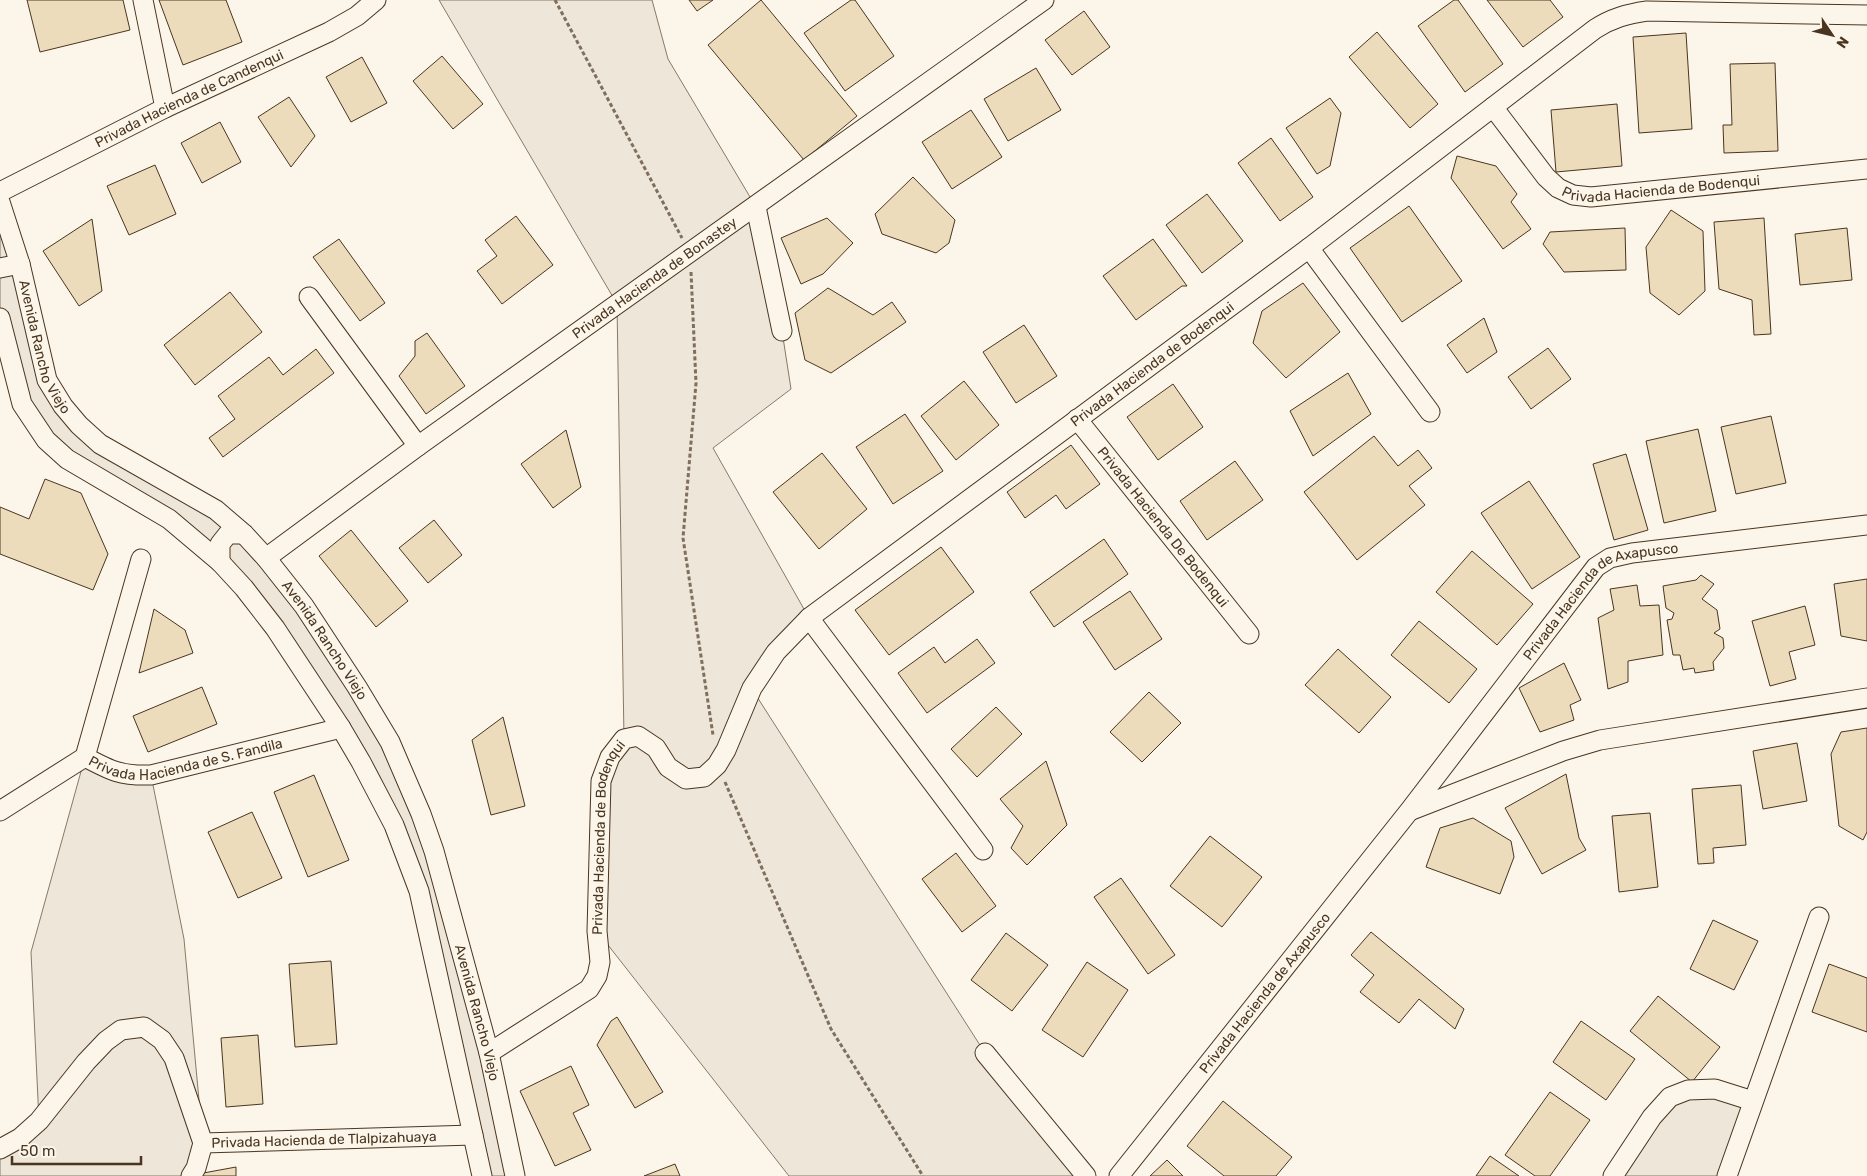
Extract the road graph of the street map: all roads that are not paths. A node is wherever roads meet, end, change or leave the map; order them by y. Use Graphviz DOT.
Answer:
graph roads {
  1 [pos="143,0"];
  2 [pos="376,0"];
  3 [pos="1044,0"];
  4 [pos="1867,15"];
  5 [pos="1493,107"];
  6 [pos="165,108"];
  7 [pos="1867,168"];
  8 [pos="0,192"];
  9 [pos="0,202"];
  10 [pos="756,207"];
  11 [pos="1309,248"];
  12 [pos="20,264"];
  13 [pos="0,268"];
  14 [pos="309,297"];
  15 [pos="0,318"];
  16 [pos="782,331"];
  17 [pos="1430,412"];
  18 [pos="1077,419"];
  19 [pos="418,446"];
  20 [pos="1867,525"];
  21 [pos="244,534"];
  22 [pos="266,558"];
  23 [pos="141,559"];
  24 [pos="220,562"];
  25 [pos="809,618"];
  26 [pos="1250,634"];
  27 [pos="1867,698"];
  28 [pos="341,728"];
  29 [pos="85,757"];
  30 [pos="1410,810"];
  31 [pos="0,811"];
  32 [pos="983,850"];
  33 [pos="1819,918"];
  34 [pos="476,1004"];
  35 [pos="447,1013"];
  36 [pos="489,1053"];
  37 [pos="985,1053"];
  38 [pos="1753,1101"];
  39 [pos="473,1135"];
  40 [pos="203,1143"];
  41 [pos="0,1149"];
  42 [pos="513,1168"];
  43 [pos="482,1172"];
  44 [pos="191,1176"];
  45 [pos="1086,1176"];
  46 [pos="1119,1176"];
  47 [pos="1613,1176"];
  48 [pos="1727,1176"];
  1 -- 6 [label="street, Privada Hacienda de Candenqui"];
  2 -- 6 [label="street, Privada Hacienda de Candenqui"];
  3 -- 10 [label="street, Privada Hacienda de Bonastey"];
  4 -- 5 [label="street, Privada Hacienda de Bodenqui"];
  5 -- 7 [label="street, Privada Hacienda de Bodenqui"];
  5 -- 11 [label="street, Privada Hacienda de Bodenqui"];
  6 -- 8 [label="street, Privada Hacienda de Candenqui"];
  9 -- 12 [label="street, Avenida Rancho Viejo"];
  10 -- 16 [label="street, Privada Hacienda de Bonastey"];
  10 -- 19 [label="street, Privada Hacienda de Bonastey"];
  11 -- 17 [label="street"];
  11 -- 18 [label="street, Privada Hacienda de Bodenqui"];
  12 -- 13 [label="street"];
  12 -- 21 [label="street, Avenida Rancho Viejo"];
  14 -- 19 [label="street"];
  15 -- 24 [label="street, Avenida Rancho Viejo"];
  18 -- 25 [label="street, Privada Hacienda de Bodenqui"];
  18 -- 26 [label="street, Privada Hacienda De Bodenqui"];
  19 -- 22 [label="street, Privada Hacienda de Bonastey"];
  20 -- 30 [label="street, Privada Hacienda de Axapusco"];
  21 -- 22 [label="street, Avenida Rancho Viejo"];
  21 -- 24 [label="street"];
  22 -- 34 [label="street, Avenida Rancho Viejo"];
  23 -- 29 [label="street, Privada Hacienda de S. Fandila"];
  24 -- 28 [label="street, Avenida Rancho Viejo"];
  25 -- 32 [label="street"];
  25 -- 36 [label="street, Privada Hacienda de Bodenqui"];
  27 -- 30 [label="street"];
  28 -- 29 [label="street, Privada Hacienda de S. Fandila"];
  28 -- 35 [label="street, Avenida Rancho Viejo"];
  29 -- 31 [label="street, Privada Hacienda de S. Fandila"];
  30 -- 46 [label="street, Privada Hacienda de Axapusco"];
  33 -- 38 [label="street"];
  34 -- 35 [label="street"];
  34 -- 36 [label="street, Avenida Rancho Viejo"];
  35 -- 39 [label="street, Avenida Rancho Viejo"];
  36 -- 42 [label="street, Avenida Rancho Viejo"];
  37 -- 45 [label="street"];
  38 -- 47 [label="street"];
  38 -- 48 [label="street"];
  39 -- 40 [label="street, Privada Hacienda de Tlalpizahuaya"];
  39 -- 43 [label="street, Avenida Rancho Viejo"];
  40 -- 41 [label="street, Privada Hacienda de Tlalpizahuaya"];
  40 -- 44 [label="street, Privada Hacienda de Tlalpizahuaya"];
  42 -- 43 [label="street"];
}
